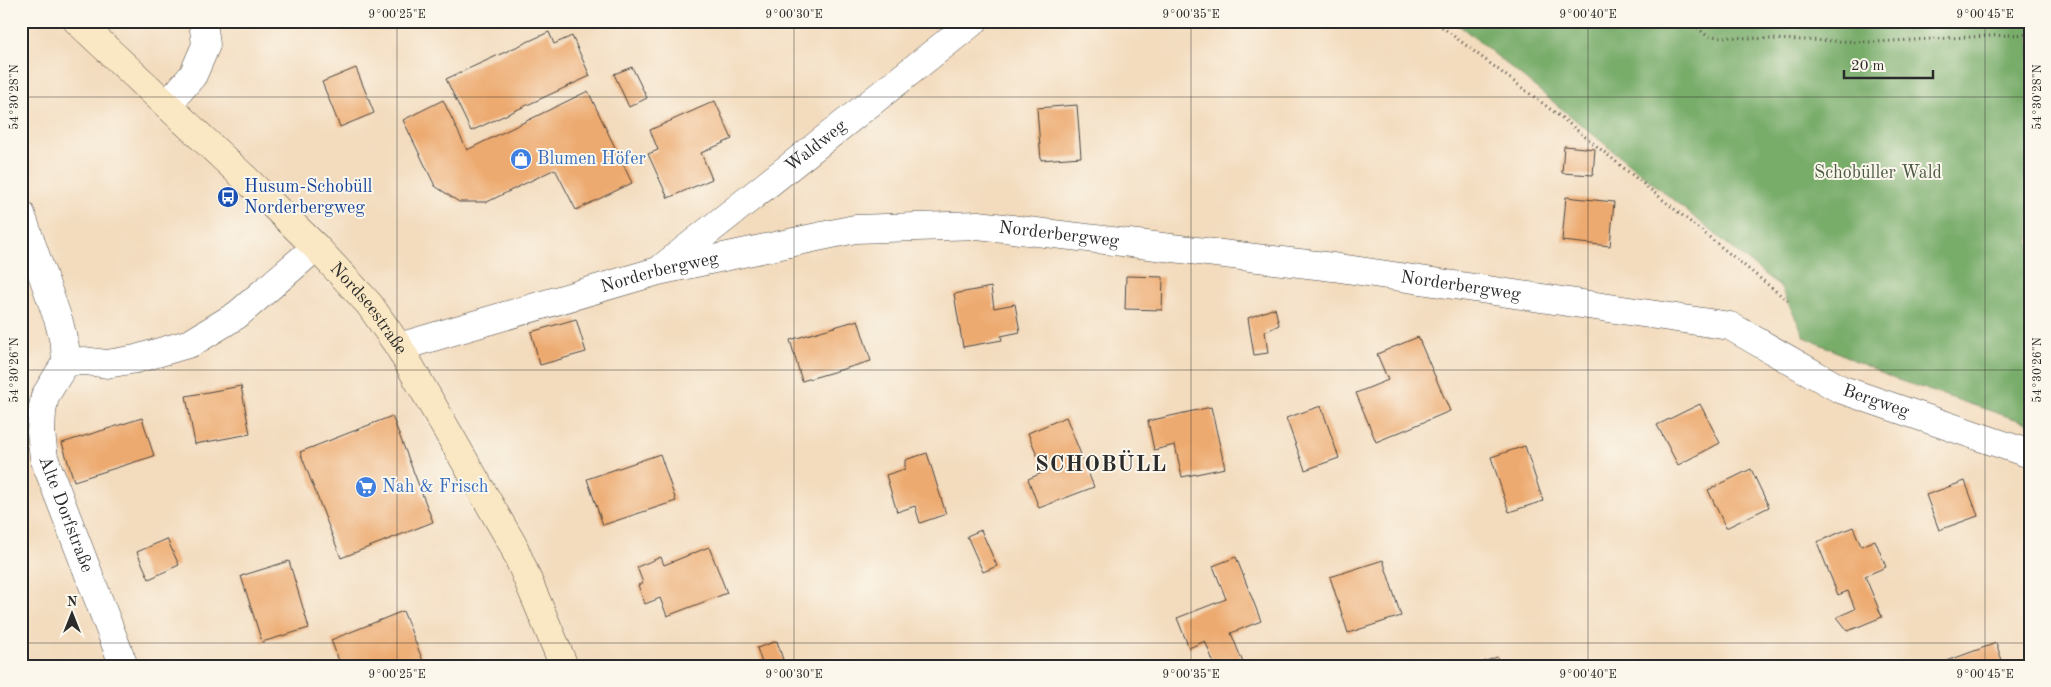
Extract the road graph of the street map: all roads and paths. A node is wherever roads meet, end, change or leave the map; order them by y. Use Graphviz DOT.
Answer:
graph roads {
  1 [pos="77,21"];
  2 [pos="202,21"];
  3 [pos="974,21"];
  4 [pos="1434,21"];
  5 [pos="1690,21"];
  6 [pos="2030,34"];
  7 [pos="168,104"];
  8 [pos="21,214"];
  9 [pos="316,247"];
  10 [pos="658,271"];
  11 [pos="1788,301"];
  12 [pos="1730,326"];
  13 [pos="399,347"];
  14 [pos="66,362"];
  15 [pos="2030,454"];
  16 [pos="124,666"];
  17 [pos="564,666"];
  1 -- 7 [label="main road, Nordseestraße"];
  2 -- 7 [label="street"];
  3 -- 10 [label="street, Waldweg"];
  4 -- 11 [label="path"];
  5 -- 6 [label="path"];
  7 -- 9 [label="main road, Nordseestraße"];
  8 -- 14 [label="street"];
  9 -- 13 [label="main road, Nordseestraße"];
  9 -- 14 [label="street"];
  10 -- 12 [label="street, Norderbergweg"];
  10 -- 13 [label="street, Norderbergweg"];
  12 -- 15 [label="street, Bergweg"];
  13 -- 17 [label="main road, Nordseestraße"];
  14 -- 16 [label="street, Alte Dorfstraße"];
}
